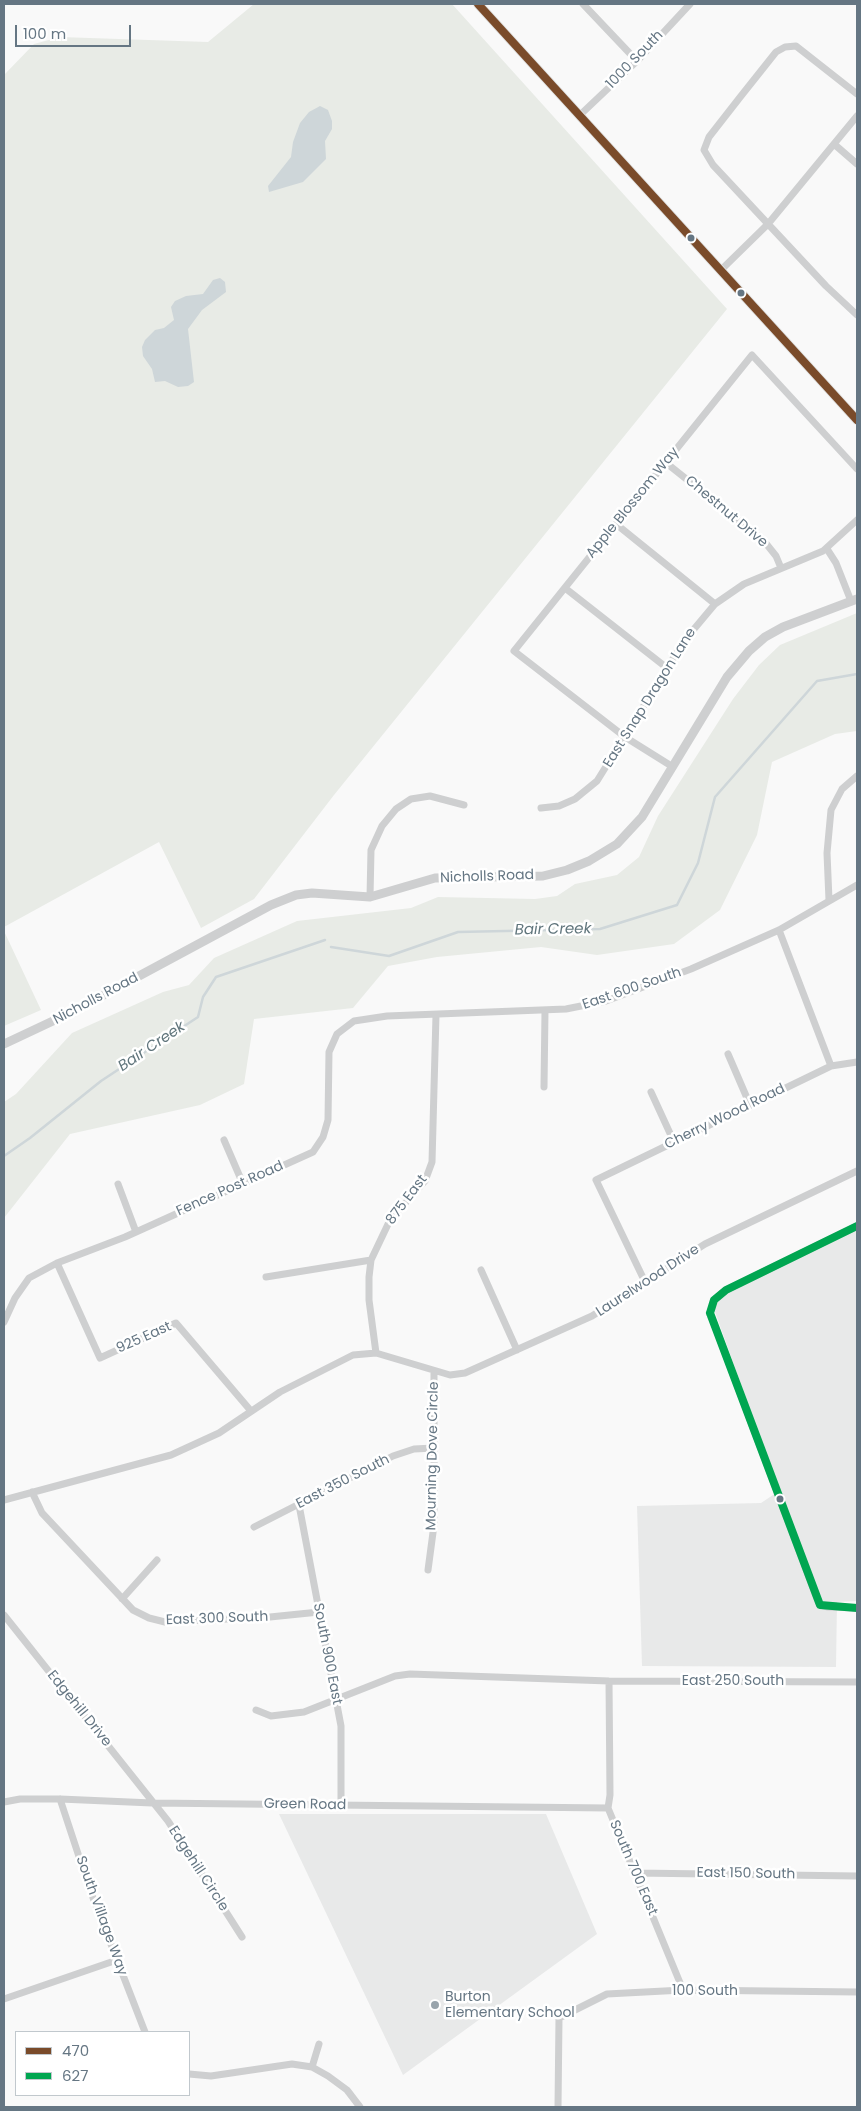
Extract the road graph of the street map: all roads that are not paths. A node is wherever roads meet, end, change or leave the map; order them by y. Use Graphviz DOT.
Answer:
graph roads {
  1 [pos="478,4"];
  2 [pos="583,4"];
  3 [pos="690,4"];
  4 [pos="637,61"];
  5 [pos="857,94"];
  6 [pos="580,115"];
  7 [pos="857,116"];
  8 [pos="834,144"];
  9 [pos="857,164"];
  10 [pos="768,224"];
  11 [pos="722,270"];
  12 [pos="857,315"];
  13 [pos="857,420"];
  14 [pos="665,462"];
  15 [pos="857,468"];
  16 [pos="857,520"];
  17 [pos="616,524"];
  18 [pos="826,549"];
  19 [pos="781,568"];
  20 [pos="565,588"];
  21 [pos="854,600"];
  22 [pos="715,604"];
  23 [pos="667,668"];
  24 [pos="625,737"];
  25 [pos="673,767"];
  26 [pos="857,776"];
  27 [pos="464,805"];
  28 [pos="541,808"];
  29 [pos="857,885"];
  30 [pos="370,898"];
  31 [pos="829,900"];
  32 [pos="779,930"];
  33 [pos="545,1011"];
  34 [pos="436,1015"];
  35 [pos="388,1016"];
  36 [pos="4,1044"];
  37 [pos="728,1054"];
  38 [pos="857,1062"];
  39 [pos="831,1066"];
  40 [pos="544,1087"];
  41 [pos="651,1092"];
  42 [pos="750,1105"];
  43 [pos="224,1140"];
  44 [pos="674,1142"];
  45 [pos="857,1171"];
  46 [pos="118,1184"];
  47 [pos="243,1184"];
  48 [pos="857,1226"];
  49 [pos="136,1232"];
  50 [pos="371,1260"];
  51 [pos="57,1263"];
  52 [pos="481,1270"];
  53 [pos="266,1277"];
  54 [pos="646,1284"];
  55 [pos="4,1322"];
  56 [pos="517,1350"];
  57 [pos="376,1353"];
  58 [pos="434,1371"];
  59 [pos="251,1412"];
  60 [pos="434,1448"];
  61 [pos="32,1492"];
  62 [pos="4,1500"];
  63 [pos="299,1505"];
  64 [pos="254,1528"];
  65 [pos="157,1560"];
  66 [pos="428,1570"];
  67 [pos="122,1599"];
  68 [pos="857,1608"];
  69 [pos="319,1612"];
  70 [pos="4,1615"];
  71 [pos="609,1681"];
  72 [pos="857,1682"];
  73 [pos="336,1699"];
  74 [pos="256,1710"];
  75 [pos="60,1799"];
  76 [pos="4,1802"];
  77 [pos="152,1803"];
  78 [pos="341,1805"];
  79 [pos="608,1808"];
  80 [pos="635,1873"];
  81 [pos="857,1876"];
  82 [pos="242,1937"];
  83 [pos="117,1960"];
  84 [pos="683,1990"];
  85 [pos="857,1992"];
  86 [pos="4,1999"];
  87 [pos="145,2031"];
  88 [pos="319,2044"];
  89 [pos="312,2067"];
  90 [pos="190,2074"];
  91 [pos="558,2104"];
  92 [pos="360,2107"];
  1 -- 6 [label="main road"];
  2 -- 4 [label="street"];
  3 -- 4 [label="street, 1000 South"];
  4 -- 6 [label="street, 1000 South"];
  5 -- 10 [label="street"];
  6 -- 11 [label="main road"];
  7 -- 8 [label="street"];
  8 -- 9 [label="street"];
  8 -- 10 [label="street"];
  10 -- 11 [label="street"];
  10 -- 12 [label="street"];
  11 -- 13 [label="main road"];
  14 -- 15 [label="street, Apple Blossom Way"];
  14 -- 17 [label="street, Apple Blossom Way"];
  14 -- 19 [label="street, Chestnut Drive"];
  16 -- 18 [label="street, East Snap Dragon Lane"];
  17 -- 20 [label="street, Apple Blossom Way"];
  17 -- 22 [label="street"];
  18 -- 19 [label="street, East Snap Dragon Lane"];
  18 -- 21 [label="street"];
  19 -- 22 [label="street, East Snap Dragon Lane"];
  20 -- 23 [label="street"];
  20 -- 24 [label="street, Apple Blossom Way"];
  21 -- 25 [label="street, Nicholls Road"];
  22 -- 23 [label="street, East Snap Dragon Lane"];
  23 -- 24 [label="street, East Snap Dragon Lane"];
  24 -- 25 [label="street"];
  24 -- 28 [label="street, East Snap Dragon Lane"];
  25 -- 30 [label="street, Nicholls Road"];
  26 -- 31 [label="street"];
  27 -- 30 [label="street"];
  29 -- 31 [label="street, East 600 South"];
  30 -- 36 [label="street, Nicholls Road"];
  31 -- 32 [label="street, East 600 South"];
  32 -- 33 [label="street, East 600 South"];
  32 -- 39 [label="street"];
  33 -- 34 [label="street, East 600 South"];
  33 -- 40 [label="street"];
  34 -- 35 [label="street, East 600 South"];
  34 -- 50 [label="street, 875 East"];
  35 -- 47 [label="street, Fence Post Road"];
  37 -- 42 [label="street"];
  38 -- 39 [label="street, Cherry Wood Road"];
  39 -- 42 [label="street, Cherry Wood Road"];
  41 -- 44 [label="street"];
  42 -- 44 [label="street, Cherry Wood Road"];
  43 -- 47 [label="street"];
  44 -- 54 [label="street, Cherry Wood Road"];
  45 -- 54 [label="street, Laurelwood Drive"];
  46 -- 49 [label="street"];
  47 -- 49 [label="street, Fence Post Road"];
  48 -- 68 [label="street"];
  49 -- 51 [label="street, Fence Post Road"];
  50 -- 53 [label="street"];
  50 -- 57 [label="street, 875 East"];
  51 -- 55 [label="street, Fence Post Road"];
  51 -- 59 [label="street, 925 East"];
  52 -- 56 [label="street"];
  54 -- 56 [label="street, Laurelwood Drive"];
  56 -- 58 [label="street, Laurelwood Drive"];
  57 -- 58 [label="street, Laurelwood Drive"];
  57 -- 59 [label="street"];
  58 -- 60 [label="street, Mourning Dove Circle"];
  59 -- 61 [label="street"];
  60 -- 63 [label="street, East 350 South"];
  60 -- 66 [label="street, Mourning Dove Circle"];
  61 -- 62 [label="street"];
  61 -- 67 [label="street, East 300 South"];
  63 -- 64 [label="street, East 350 South"];
  63 -- 69 [label="street, South 900 East"];
  65 -- 67 [label="street"];
  67 -- 69 [label="street, East 300 South"];
  69 -- 73 [label="street, South 900 East"];
  70 -- 77 [label="street, Edgehill Drive"];
  71 -- 72 [label="street, East 250 South"];
  71 -- 73 [label="street, East 250 South"];
  71 -- 79 [label="street, South 700 East"];
  73 -- 74 [label="street"];
  73 -- 78 [label="street, South 900 East"];
  75 -- 76 [label="street, Green Road"];
  75 -- 77 [label="street, Green Road"];
  75 -- 83 [label="street, South Village Way"];
  77 -- 78 [label="street, Green Road"];
  77 -- 82 [label="street, Edgehill Circle"];
  78 -- 79 [label="street, Green Road"];
  79 -- 80 [label="street, South 700 East"];
  80 -- 81 [label="street, East 150 South"];
  80 -- 84 [label="street, South 700 East"];
  83 -- 86 [label="street"];
  83 -- 87 [label="street, South Village Way"];
  84 -- 85 [label="street, 100 South"];
  84 -- 91 [label="street, 100 South"];
  88 -- 89 [label="street"];
  89 -- 90 [label="street"];
  89 -- 92 [label="street"];
}
